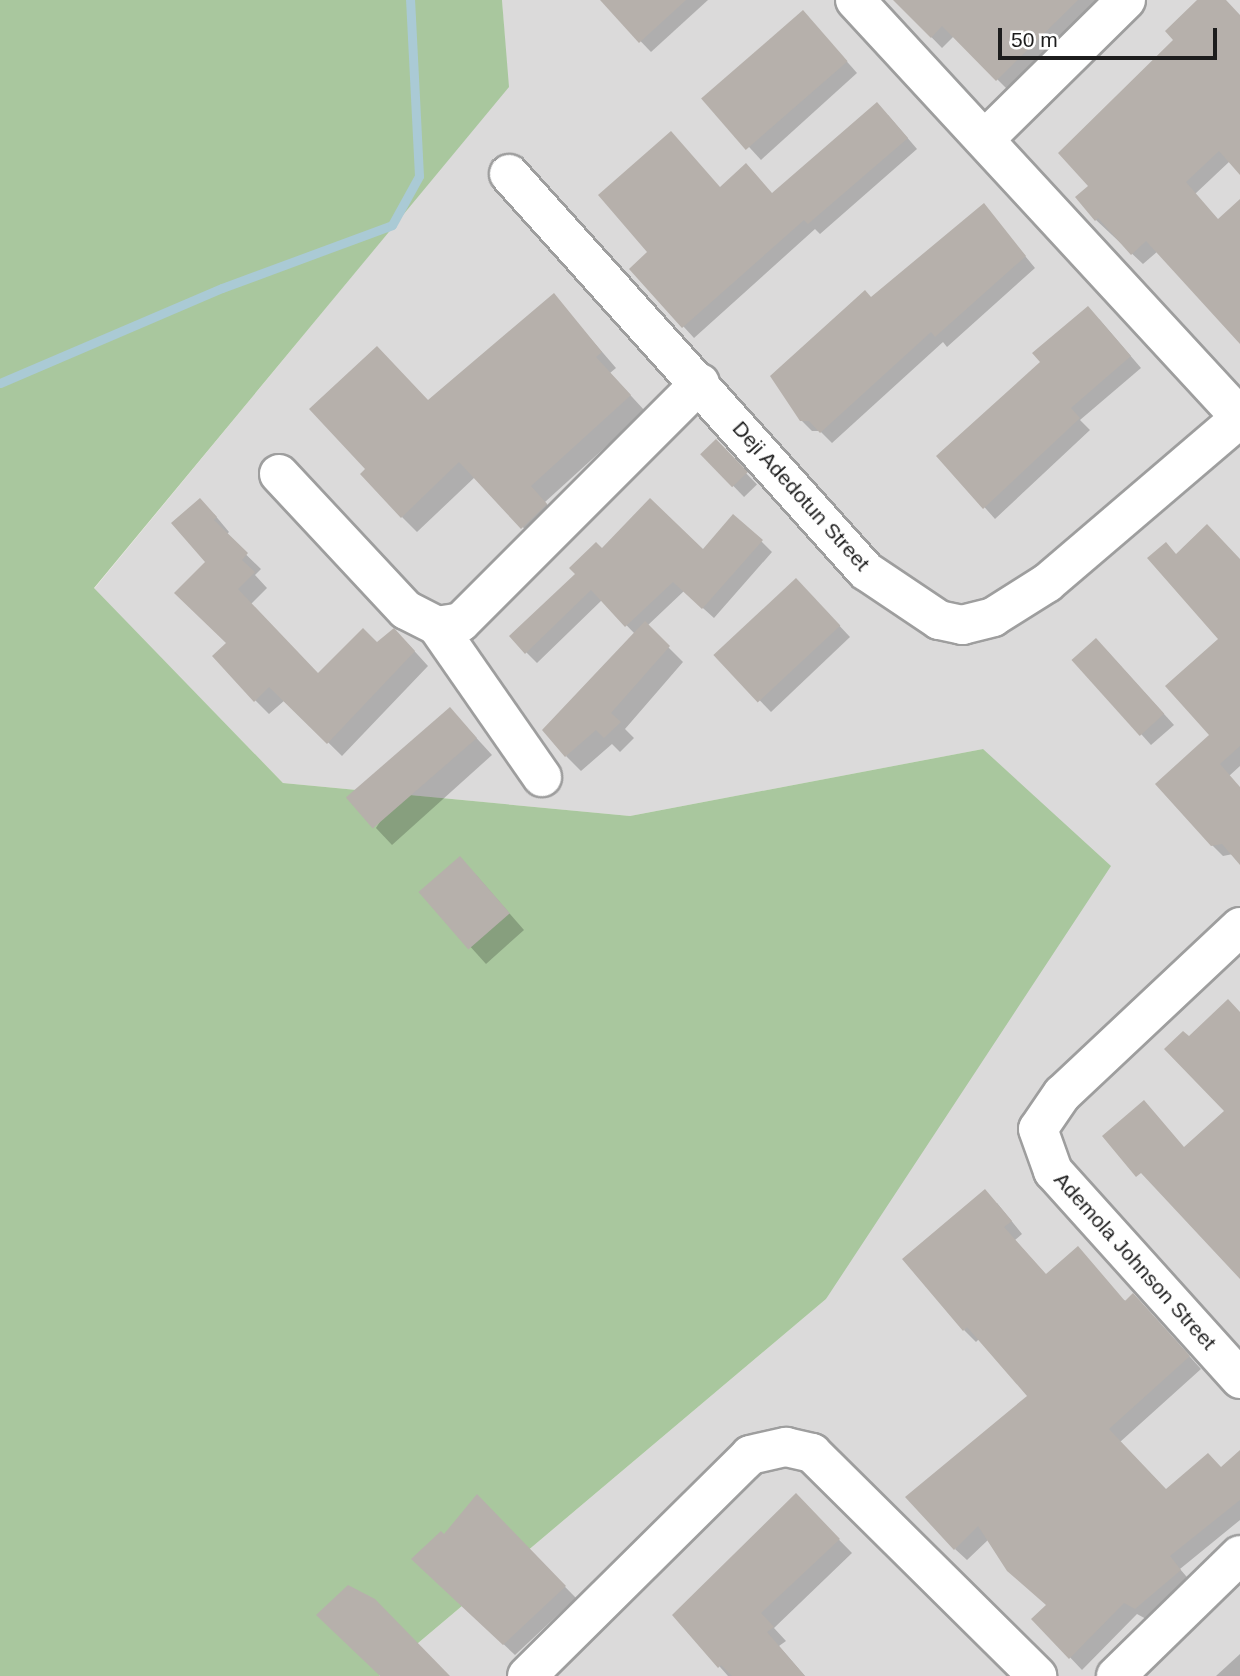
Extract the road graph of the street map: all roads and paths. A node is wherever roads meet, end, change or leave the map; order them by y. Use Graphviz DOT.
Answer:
graph roads {
  1 [pos="855,0"];
  2 [pos="1126,0"];
  3 [pos="985,139"];
  4 [pos="509,174"];
  5 [pos="700,383"];
  6 [pos="1240,417"];
  7 [pos="279,474"];
  8 [pos="437,626"];
  9 [pos="542,776"];
  10 [pos="1240,927"];
  11 [pos="1240,1379"];
  12 [pos="1240,1556"];
  13 [pos="527,1676"];
  14 [pos="1037,1676"];
  15 [pos="1116,1676"];
  1 -- 3 [label="street"];
  2 -- 3 [label="street"];
  3 -- 6 [label="street"];
  4 -- 5 [label="street, Deji Adedotun Street"];
  5 -- 6 [label="street, Deji Adedotun Street"];
  5 -- 8 [label="street"];
  7 -- 8 [label="street"];
  8 -- 9 [label="street"];
  10 -- 11 [label="street, Ademola Johnson Street"];
  12 -- 15 [label="street"];
  13 -- 14 [label="street"];
}
